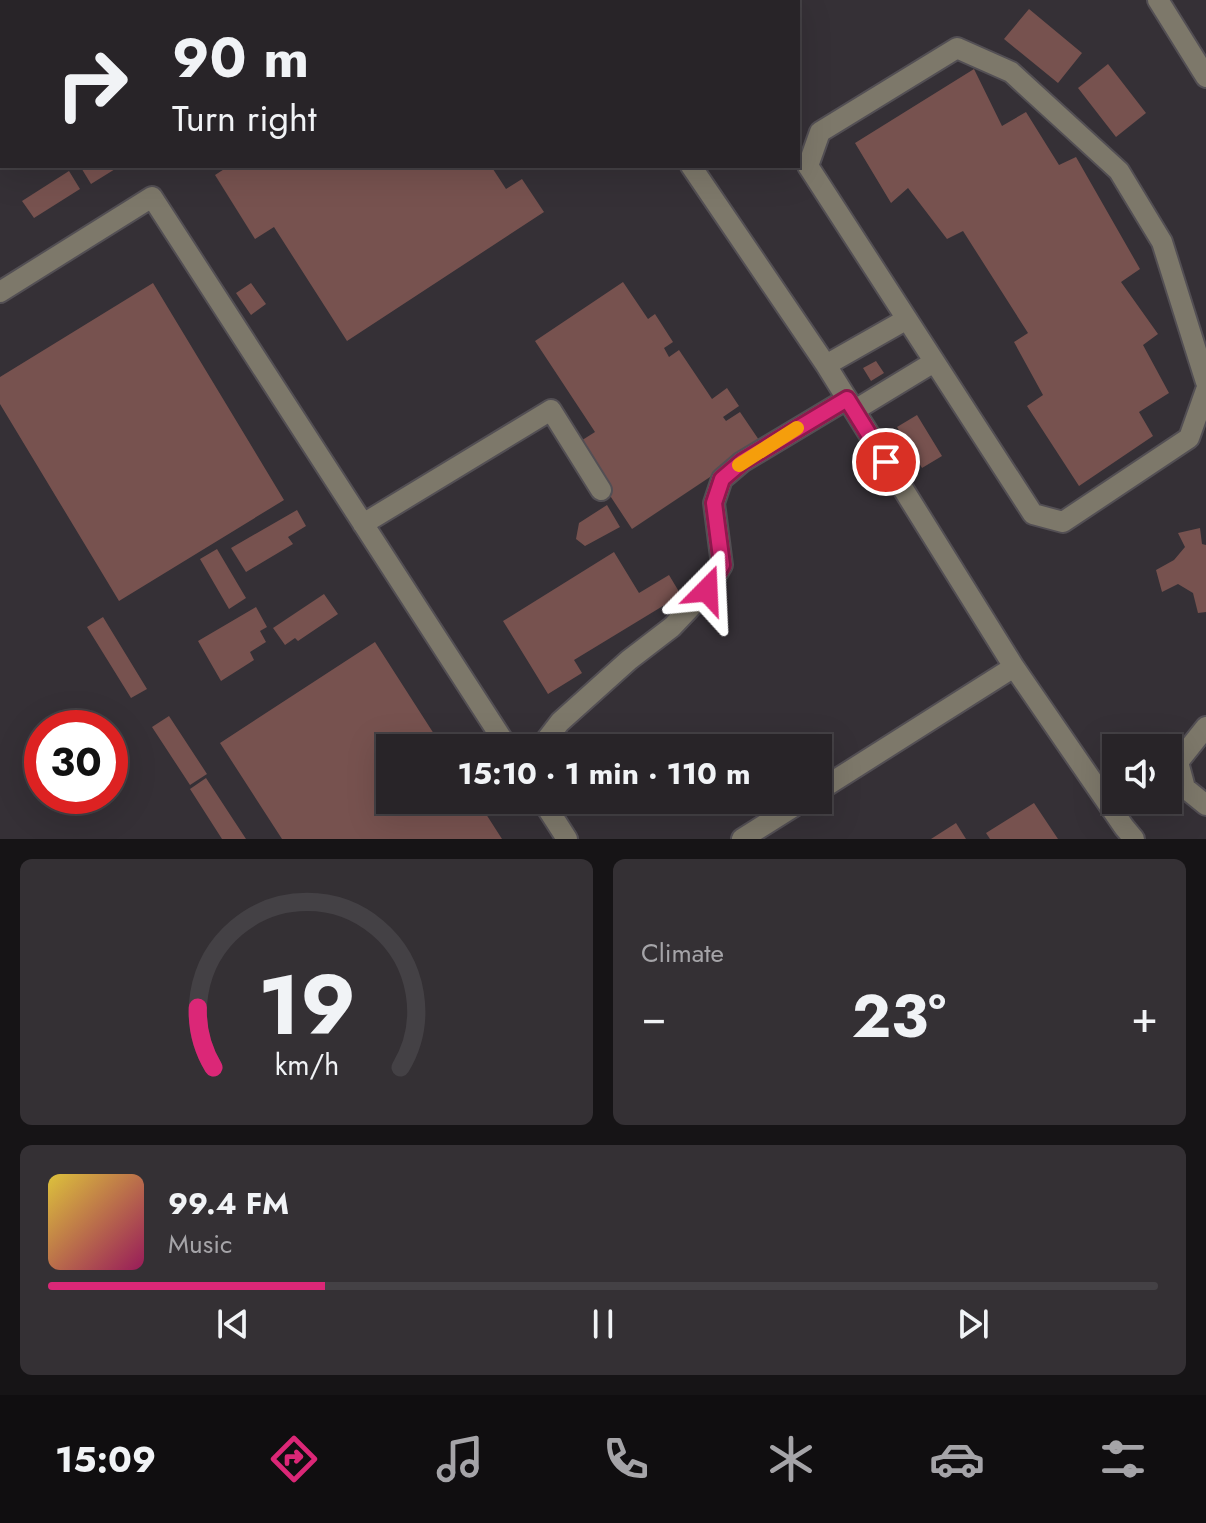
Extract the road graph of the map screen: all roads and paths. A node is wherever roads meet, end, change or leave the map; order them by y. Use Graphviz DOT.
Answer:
graph roads {
  1 [pos="1158,0"];
  2 [pos="1206,77"];
  3 [pos="692,168"];
  4 [pos="0,292"];
  5 [pos="907,319"];
  6 [pos="934,362"];
  7 [pos="826,365"];
  8 [pos="1206,382"];
  9 [pos="1206,390"];
  10 [pos="851,405"];
  11 [pos="601,490"];
  12 [pos="363,524"];
  13 [pos="1014,667"];
  14 [pos="1206,727"];
  15 [pos="499,734"];
  16 [pos="551,734"];
  17 [pos="832,782"];
  18 [pos="1206,805"];
  19 [pos="551,814"];
  20 [pos="782,814"];
  21 [pos="567,839"];
  22 [pos="742,839"];
  23 [pos="1134,839"];
  1 -- 2 [label="street"];
  3 -- 7 [label="street"];
  4 -- 12 [label="street"];
  5 -- 6 [label="street"];
  5 -- 7 [label="street"];
  5 -- 8 [label="street"];
  6 -- 9 [label="street"];
  6 -- 10 [label="street"];
  7 -- 10 [label="street"];
  10 -- 13 [label="street"];
  10 -- 16 [label="street"];
  11 -- 12 [label="street"];
  12 -- 15 [label="street"];
  13 -- 17 [label="street"];
  13 -- 23 [label="street"];
  14 -- 18 [label="street"];
  19 -- 21 [label="street"];
  20 -- 22 [label="street"];
}
